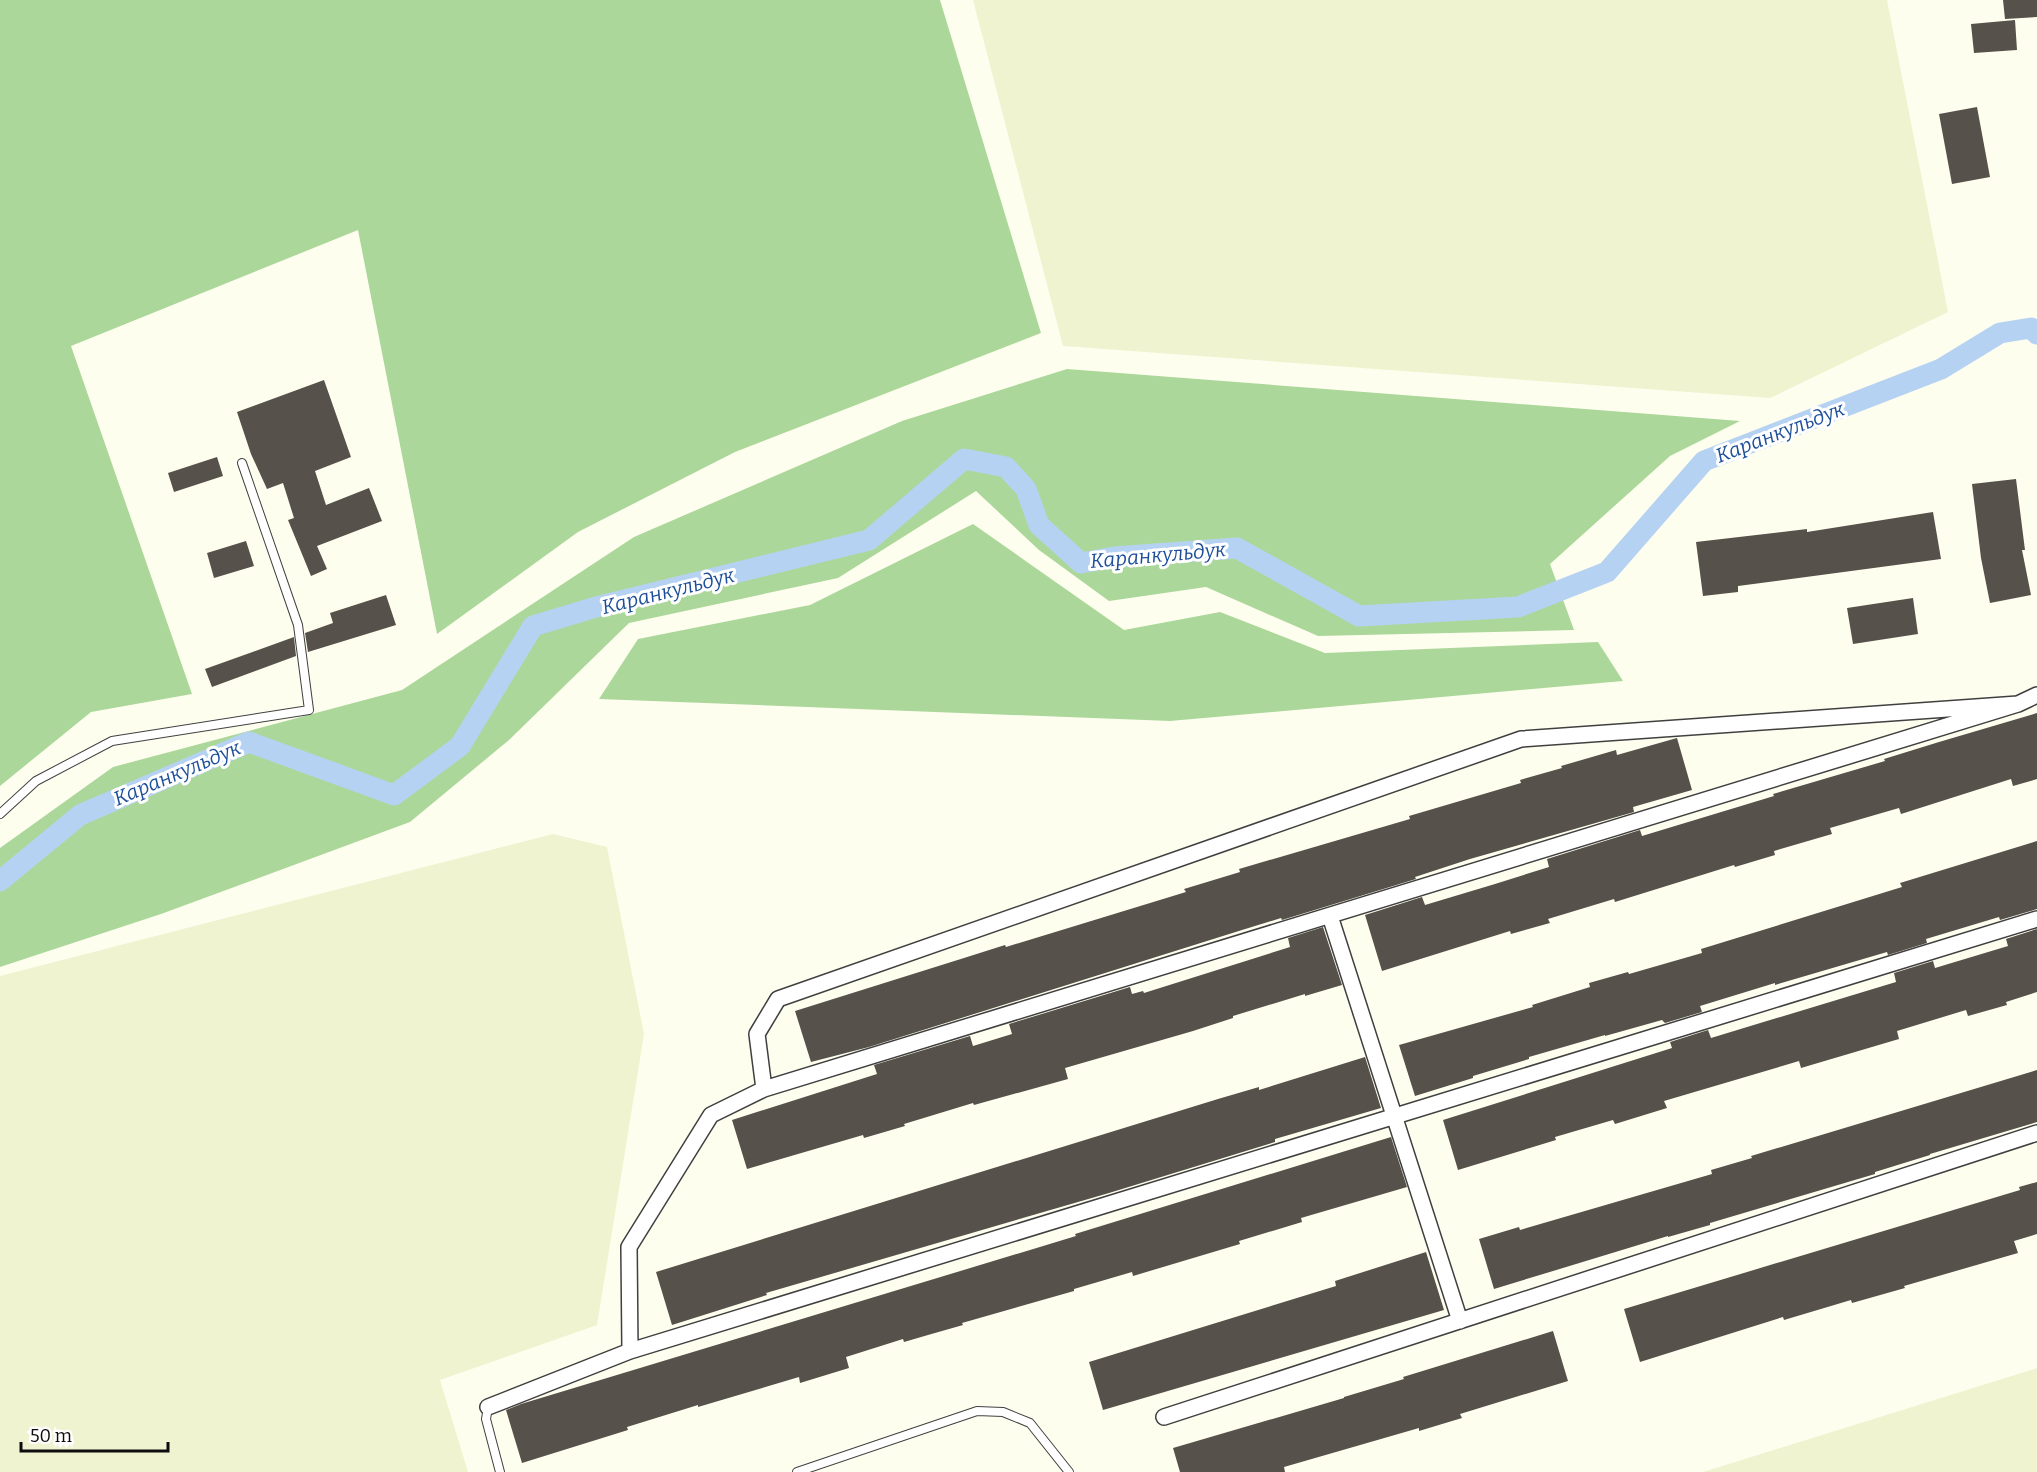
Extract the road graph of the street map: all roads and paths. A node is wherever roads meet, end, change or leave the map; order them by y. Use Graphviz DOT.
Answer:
graph roads {
  1 [pos="242,463"];
  2 [pos="2037,695"];
  3 [pos="2018,704"];
  4 [pos="0,814"];
  5 [pos="1330,916"];
  6 [pos="2037,919"];
  7 [pos="764,1089"];
  8 [pos="1393,1117"];
  9 [pos="2037,1133"];
  10 [pos="1460,1321"];
  11 [pos="630,1351"];
  12 [pos="488,1407"];
  13 [pos="1164,1417"];
  14 [pos="500,1472"];
  15 [pos="797,1472"];
  16 [pos="1069,1472"];
  1 -- 4 [label="lane"];
  2 -- 3 [label="street"];
  3 -- 5 [label="street"];
  3 -- 7 [label="street"];
  5 -- 7 [label="street"];
  5 -- 8 [label="street"];
  6 -- 8 [label="street"];
  7 -- 11 [label="street"];
  8 -- 10 [label="street"];
  8 -- 11 [label="street"];
  9 -- 10 [label="street"];
  10 -- 13 [label="street"];
  11 -- 12 [label="street"];
  12 -- 14 [label="lane"];
  15 -- 16 [label="lane"];
}
